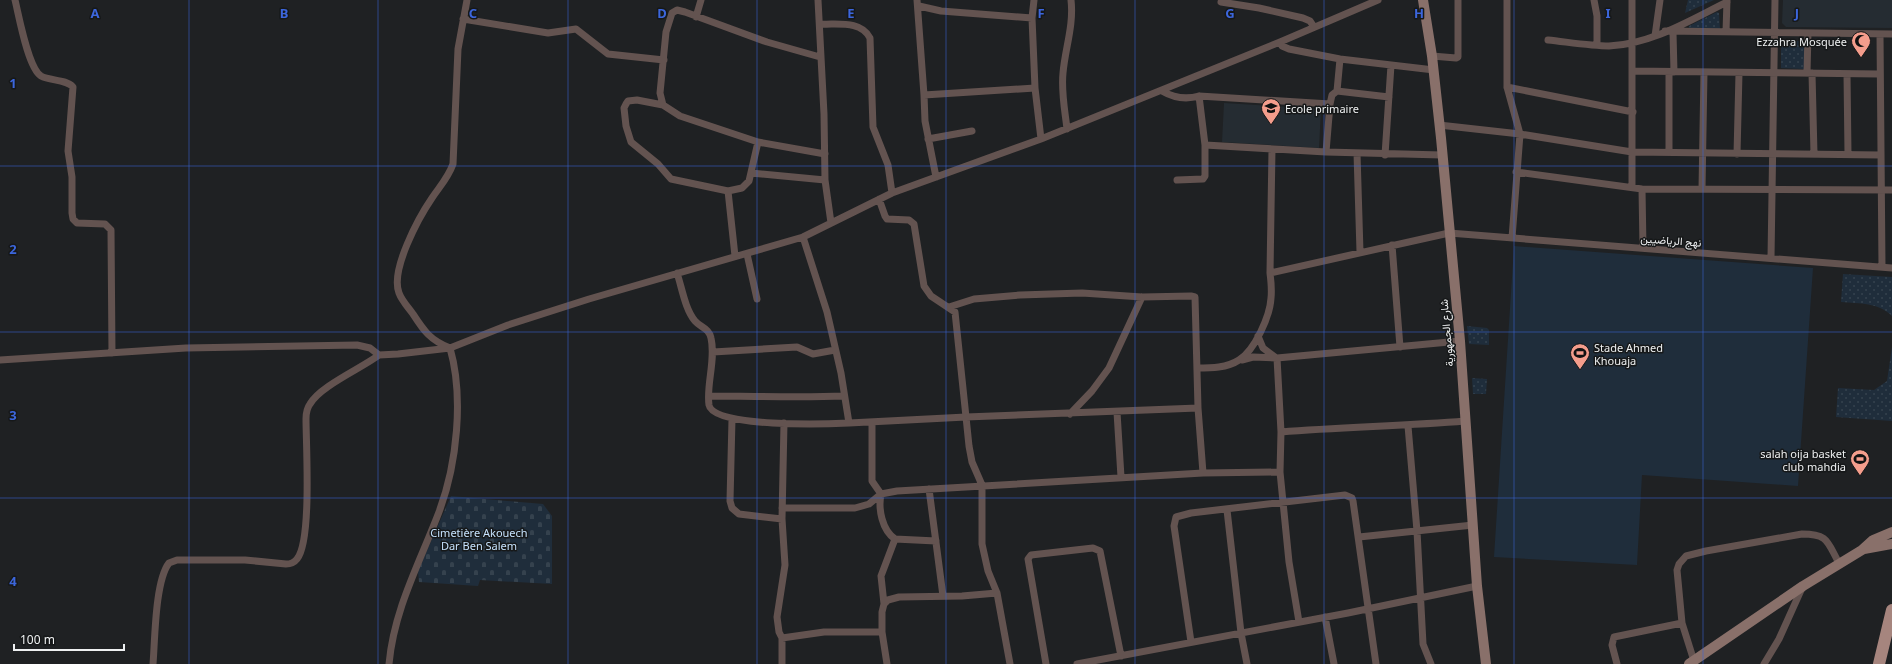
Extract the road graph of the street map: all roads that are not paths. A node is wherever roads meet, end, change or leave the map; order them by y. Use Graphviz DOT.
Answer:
graph roads {
  1 [pos="15,0"];
  2 [pos="467,0"];
  3 [pos="701,0"];
  4 [pos="818,0"];
  5 [pos="1034,0"];
  6 [pos="1072,0"];
  7 [pos="1378,0"];
  8 [pos="1422,0"];
  9 [pos="1458,0"];
  10 [pos="1507,0"];
  11 [pos="1594,0"];
  12 [pos="1632,0"];
  13 [pos="1660,0"];
  14 [pos="1775,0"];
  15 [pos="1727,1"];
  16 [pos="1221,2"];
  17 [pos="918,3"];
  18 [pos="696,17"];
  19 [pos="1032,18"];
  20 [pos="463,19"];
  21 [pos="820,24"];
  22 [pos="1314,26"];
  23 [pos="1669,32"];
  24 [pos="1726,32"];
  25 [pos="1775,33"];
  26 [pos="1808,33"];
  27 [pos="1880,34"];
  28 [pos="1892,34"];
  29 [pos="1655,36"];
  30 [pos="1548,40"];
  31 [pos="1280,42"];
  32 [pos="1633,43"];
  33 [pos="1597,44"];
  34 [pos="1432,56"];
  35 [pos="820,57"];
  36 [pos="1340,59"];
  37 [pos="664,60"];
  38 [pos="1391,65"];
  39 [pos="1434,70"];
  40 [pos="1633,72"];
  41 [pos="1672,72"];
  42 [pos="1704,72"];
  43 [pos="1739,73"];
  44 [pos="1774,73"];
  45 [pos="1810,73"];
  46 [pos="1847,74"];
  47 [pos="1879,74"];
  48 [pos="1507,87"];
  49 [pos="1035,88"];
  50 [pos="1162,91"];
  51 [pos="1337,91"];
  52 [pos="924,95"];
  53 [pos="1199,96"];
  54 [pos="1389,96"];
  55 [pos="1330,104"];
  56 [pos="663,105"];
  57 [pos="1633,112"];
  58 [pos="1440,126"];
  59 [pos="1067,129"];
  60 [pos="972,132"];
  61 [pos="1520,134"];
  62 [pos="928,139"];
  63 [pos="1041,139"];
  64 [pos="758,142"];
  65 [pos="1205,145"];
  66 [pos="1272,150"];
  67 [pos="1326,152"];
  68 [pos="1632,152"];
  69 [pos="1669,152"];
  70 [pos="1357,153"];
  71 [pos="1703,153"];
  72 [pos="825,154"];
  73 [pos="1385,154"];
  74 [pos="1442,154"];
  75 [pos="1737,154"];
  76 [pos="1772,154"];
  77 [pos="1814,154"];
  78 [pos="1848,154"];
  79 [pos="1881,156"];
  80 [pos="1516,172"];
  81 [pos="751,173"];
  82 [pos="936,177"];
  83 [pos="825,180"];
  84 [pos="1177,180"];
  85 [pos="1632,187"];
  86 [pos="1642,189"];
  87 [pos="1702,189"];
  88 [pos="1773,190"];
  89 [pos="1880,190"];
  90 [pos="1892,190"];
  91 [pos="728,191"];
  92 [pos="892,193"];
  93 [pos="879,199"];
  94 [pos="831,223"];
  95 [pos="1449,233"];
  96 [pos="803,238"];
  97 [pos="1512,238"];
  98 [pos="1392,245"];
  99 [pos="1643,248"];
  100 [pos="1360,252"];
  101 [pos="747,254"];
  102 [pos="735,256"];
  103 [pos="1771,258"];
  104 [pos="1882,267"];
  105 [pos="1892,268"];
  106 [pos="677,273"];
  107 [pos="1270,273"];
  108 [pos="1142,297"];
  109 [pos="757,299"];
  110 [pos="949,307"];
  111 [pos="1258,336"];
  112 [pos="1460,341"];
  113 [pos="1400,347"];
  114 [pos="450,348"];
  115 [pos="835,350"];
  116 [pos="713,352"];
  117 [pos="112,353"];
  118 [pos="379,355"];
  119 [pos="1277,358"];
  120 [pos="0,360"];
  121 [pos="1238,361"];
  122 [pos="1197,368"];
  123 [pos="709,396"];
  124 [pos="844,396"];
  125 [pos="1198,408"];
  126 [pos="1117,412"];
  127 [pos="1070,414"];
  128 [pos="966,417"];
  129 [pos="732,419"];
  130 [pos="1465,421"];
  131 [pos="872,422"];
  132 [pos="784,423"];
  133 [pos="849,423"];
  134 [pos="1408,426"];
  135 [pos="1281,432"];
  136 [pos="1280,472"];
  137 [pos="1203,473"];
  138 [pos="1121,477"];
  139 [pos="982,485"];
  140 [pos="930,489"];
  141 [pos="881,494"];
  142 [pos="1282,502"];
  143 [pos="782,508"];
  144 [pos="1227,510"];
  145 [pos="782,519"];
  146 [pos="1473,525"];
  147 [pos="1417,531"];
  148 [pos="1892,532"];
  149 [pos="1359,537"];
  150 [pos="895,539"];
  151 [pos="936,541"];
  152 [pos="1892,544"];
  153 [pos="1862,550"];
  154 [pos="1839,563"];
  155 [pos="1477,586"];
  156 [pos="1803,586"];
  157 [pos="997,593"];
  158 [pos="943,596"];
  159 [pos="1422,598"];
  160 [pos="884,604"];
  161 [pos="1369,608"];
  162 [pos="1892,610"];
  163 [pos="1325,617"];
  164 [pos="1299,622"];
  165 [pos="1682,623"];
  166 [pos="882,632"];
  167 [pos="1241,633"];
  168 [pos="782,638"];
  169 [pos="1191,642"];
  170 [pos="1121,656"];
  171 [pos="1691,662"];
  172 [pos="153,664"];
  173 [pos="389,664"];
  174 [pos="782,664"];
  175 [pos="887,664"];
  176 [pos="1010,664"];
  177 [pos="1046,664"];
  178 [pos="1077,664"];
  179 [pos="1247,664"];
  180 [pos="1334,664"];
  181 [pos="1376,664"];
  182 [pos="1431,664"];
  183 [pos="1486,664"];
  184 [pos="1618,664"];
  185 [pos="1764,664"];
  186 [pos="1879,664"];
  1 -- 117 [label="street"];
  2 -- 20 [label="street"];
  3 -- 18 [label="street"];
  4 -- 21 [label="street"];
  5 -- 19 [label="street"];
  6 -- 59 [label="street"];
  7 -- 22 [label="street"];
  8 -- 34 [label="main road, شارع الجمهورية"];
  9 -- 34 [label="street"];
  10 -- 48 [label="street"];
  11 -- 33 [label="street"];
  12 -- 32 [label="street"];
  13 -- 29 [label="street"];
  14 -- 25 [label="street"];
  15 -- 23 [label="street"];
  15 -- 24 [label="street"];
  16 -- 22 [label="street"];
  17 -- 19 [label="street"];
  17 -- 52 [label="street"];
  18 -- 35 [label="street"];
  18 -- 37 [label="street"];
  19 -- 49 [label="street"];
  20 -- 37 [label="street"];
  20 -- 114 [label="street"];
  21 -- 35 [label="street"];
  21 -- 92 [label="street"];
  22 -- 31 [label="street"];
  23 -- 24 [label="street"];
  23 -- 29 [label="street"];
  23 -- 41 [label="street"];
  24 -- 25 [label="street"];
  25 -- 26 [label="street"];
  25 -- 44 [label="street"];
  26 -- 27 [label="street"];
  26 -- 45 [label="street"];
  27 -- 28 [label="street"];
  27 -- 47 [label="street"];
  29 -- 32 [label="street"];
  30 -- 33 [label="street"];
  31 -- 36 [label="street"];
  31 -- 50 [label="street"];
  32 -- 33 [label="street"];
  32 -- 40 [label="street"];
  34 -- 39 [label="main road, شارع الجمهورية"];
  35 -- 72 [label="street"];
  36 -- 38 [label="street"];
  36 -- 51 [label="street"];
  37 -- 56 [label="street"];
  38 -- 39 [label="street"];
  38 -- 54 [label="street"];
  39 -- 58 [label="main road, شارع الجمهورية"];
  40 -- 41 [label="street"];
  40 -- 57 [label="street"];
  41 -- 42 [label="street"];
  41 -- 69 [label="street"];
  42 -- 43 [label="street"];
  42 -- 71 [label="street"];
  43 -- 44 [label="street"];
  43 -- 75 [label="street"];
  44 -- 45 [label="street"];
  44 -- 76 [label="street"];
  45 -- 46 [label="street"];
  45 -- 77 [label="street"];
  46 -- 47 [label="street"];
  46 -- 78 [label="street"];
  47 -- 79 [label="street"];
  48 -- 57 [label="street"];
  48 -- 61 [label="street"];
  49 -- 52 [label="street"];
  49 -- 63 [label="street"];
  50 -- 53 [label="street"];
  50 -- 59 [label="street"];
  51 -- 54 [label="street"];
  51 -- 55 [label="street"];
  52 -- 62 [label="street"];
  53 -- 55 [label="street"];
  53 -- 65 [label="street"];
  54 -- 73 [label="street"];
  55 -- 67 [label="street"];
  56 -- 64 [label="street"];
  56 -- 91 [label="street"];
  57 -- 68 [label="street"];
  58 -- 61 [label="street"];
  58 -- 74 [label="main road, شارع الجمهورية"];
  59 -- 63 [label="street"];
  60 -- 62 [label="street"];
  61 -- 68 [label="street"];
  61 -- 80 [label="street"];
  62 -- 82 [label="street"];
  63 -- 82 [label="street"];
  64 -- 72 [label="street"];
  64 -- 81 [label="street"];
  65 -- 66 [label="street"];
  65 -- 84 [label="street"];
  66 -- 67 [label="street"];
  66 -- 107 [label="street"];
  67 -- 70 [label="street"];
  68 -- 69 [label="street"];
  68 -- 85 [label="street"];
  69 -- 71 [label="street"];
  70 -- 73 [label="street"];
  70 -- 100 [label="street"];
  71 -- 75 [label="street"];
  71 -- 87 [label="street"];
  72 -- 83 [label="street"];
  73 -- 74 [label="street"];
  74 -- 95 [label="main road, شارع الجمهورية"];
  75 -- 76 [label="street"];
  76 -- 77 [label="street"];
  76 -- 88 [label="street"];
  77 -- 78 [label="street"];
  78 -- 79 [label="street"];
  79 -- 89 [label="street"];
  80 -- 85 [label="street"];
  80 -- 97 [label="street"];
  81 -- 83 [label="street"];
  81 -- 91 [label="street"];
  82 -- 92 [label="street"];
  83 -- 94 [label="street"];
  85 -- 86 [label="street"];
  86 -- 87 [label="street"];
  86 -- 99 [label="street"];
  87 -- 88 [label="street"];
  88 -- 89 [label="street"];
  88 -- 103 [label="street"];
  89 -- 90 [label="street"];
  89 -- 104 [label="street"];
  91 -- 102 [label="street"];
  92 -- 93 [label="street"];
  93 -- 94 [label="street"];
  93 -- 110 [label="street"];
  94 -- 96 [label="street"];
  95 -- 97 [label="street, نهج الرياضيين"];
  95 -- 98 [label="street, نهج الرياضيين"];
  95 -- 112 [label="main road, شارع الجمهورية"];
  96 -- 101 [label="street"];
  96 -- 115 [label="street"];
  97 -- 99 [label="street, نهج الرياضيين"];
  98 -- 100 [label="street, نهج الرياضيين"];
  98 -- 113 [label="street"];
  99 -- 103 [label="street, نهج الرياضيين"];
  100 -- 107 [label="street, نهج الرياضيين"];
  101 -- 102 [label="street"];
  101 -- 109 [label="street"];
  102 -- 106 [label="street"];
  103 -- 104 [label="street, نهج الرياضيين"];
  104 -- 105 [label="street, نهج الرياضيين"];
  106 -- 114 [label="street"];
  106 -- 116 [label="street"];
  107 -- 111 [label="street"];
  108 -- 110 [label="street"];
  108 -- 122 [label="street"];
  108 -- 127 [label="street"];
  110 -- 128 [label="street"];
  111 -- 119 [label="street"];
  111 -- 121 [label="street"];
  112 -- 113 [label="street"];
  112 -- 130 [label="main road, شارع الجمهورية"];
  113 -- 119 [label="street"];
  114 -- 118 [label="street"];
  114 -- 173 [label="street"];
  115 -- 116 [label="street"];
  115 -- 124 [label="street"];
  116 -- 123 [label="street"];
  117 -- 118 [label="street"];
  117 -- 120 [label="street"];
  118 -- 172 [label="street"];
  119 -- 121 [label="street"];
  119 -- 135 [label="street"];
  121 -- 122 [label="street"];
  122 -- 125 [label="street"];
  123 -- 124 [label="street"];
  123 -- 129 [label="street"];
  124 -- 133 [label="street"];
  125 -- 126 [label="street"];
  125 -- 137 [label="street"];
  126 -- 127 [label="street"];
  126 -- 138 [label="street"];
  127 -- 128 [label="street"];
  128 -- 131 [label="street"];
  128 -- 139 [label="street"];
  129 -- 132 [label="street"];
  129 -- 145 [label="street"];
  130 -- 134 [label="street"];
  130 -- 146 [label="main road, شارع الجمهورية"];
  131 -- 133 [label="street"];
  131 -- 141 [label="street"];
  132 -- 133 [label="street"];
  132 -- 143 [label="street"];
  134 -- 135 [label="street"];
  134 -- 147 [label="street"];
  135 -- 136 [label="street"];
  136 -- 137 [label="street"];
  136 -- 142 [label="street"];
  137 -- 138 [label="street"];
  138 -- 139 [label="street"];
  139 -- 140 [label="street"];
  139 -- 157 [label="street"];
  140 -- 141 [label="street"];
  140 -- 151 [label="street"];
  141 -- 143 [label="street"];
  141 -- 150 [label="street"];
  142 -- 144 [label="street"];
  142 -- 149 [label="street"];
  142 -- 164 [label="street"];
  143 -- 145 [label="street"];
  144 -- 167 [label="street"];
  144 -- 169 [label="street"];
  145 -- 168 [label="street"];
  146 -- 147 [label="street"];
  146 -- 155 [label="main road, شارع الجمهورية"];
  147 -- 149 [label="street"];
  147 -- 159 [label="street"];
  148 -- 153 [label="main road"];
  149 -- 161 [label="street"];
  150 -- 151 [label="street"];
  150 -- 160 [label="street"];
  151 -- 158 [label="street"];
  152 -- 153 [label="main road"];
  153 -- 154 [label="main road"];
  154 -- 156 [label="main road"];
  154 -- 165 [label="street"];
  155 -- 159 [label="street"];
  155 -- 183 [label="main road, شارع الجمهورية"];
  156 -- 171 [label="main road"];
  156 -- 185 [label="street"];
  157 -- 158 [label="street"];
  157 -- 176 [label="street"];
  158 -- 160 [label="street"];
  159 -- 161 [label="street"];
  159 -- 182 [label="street"];
  160 -- 166 [label="street"];
  161 -- 163 [label="street"];
  161 -- 181 [label="street"];
  162 -- 186 [label="main road"];
  163 -- 164 [label="street"];
  163 -- 180 [label="street"];
  164 -- 167 [label="street"];
  165 -- 171 [label="street"];
  165 -- 184 [label="street"];
  166 -- 168 [label="street"];
  166 -- 175 [label="street"];
  167 -- 169 [label="street"];
  167 -- 179 [label="street"];
  168 -- 174 [label="street"];
  169 -- 170 [label="street"];
  170 -- 177 [label="street"];
  170 -- 178 [label="street"];
}
